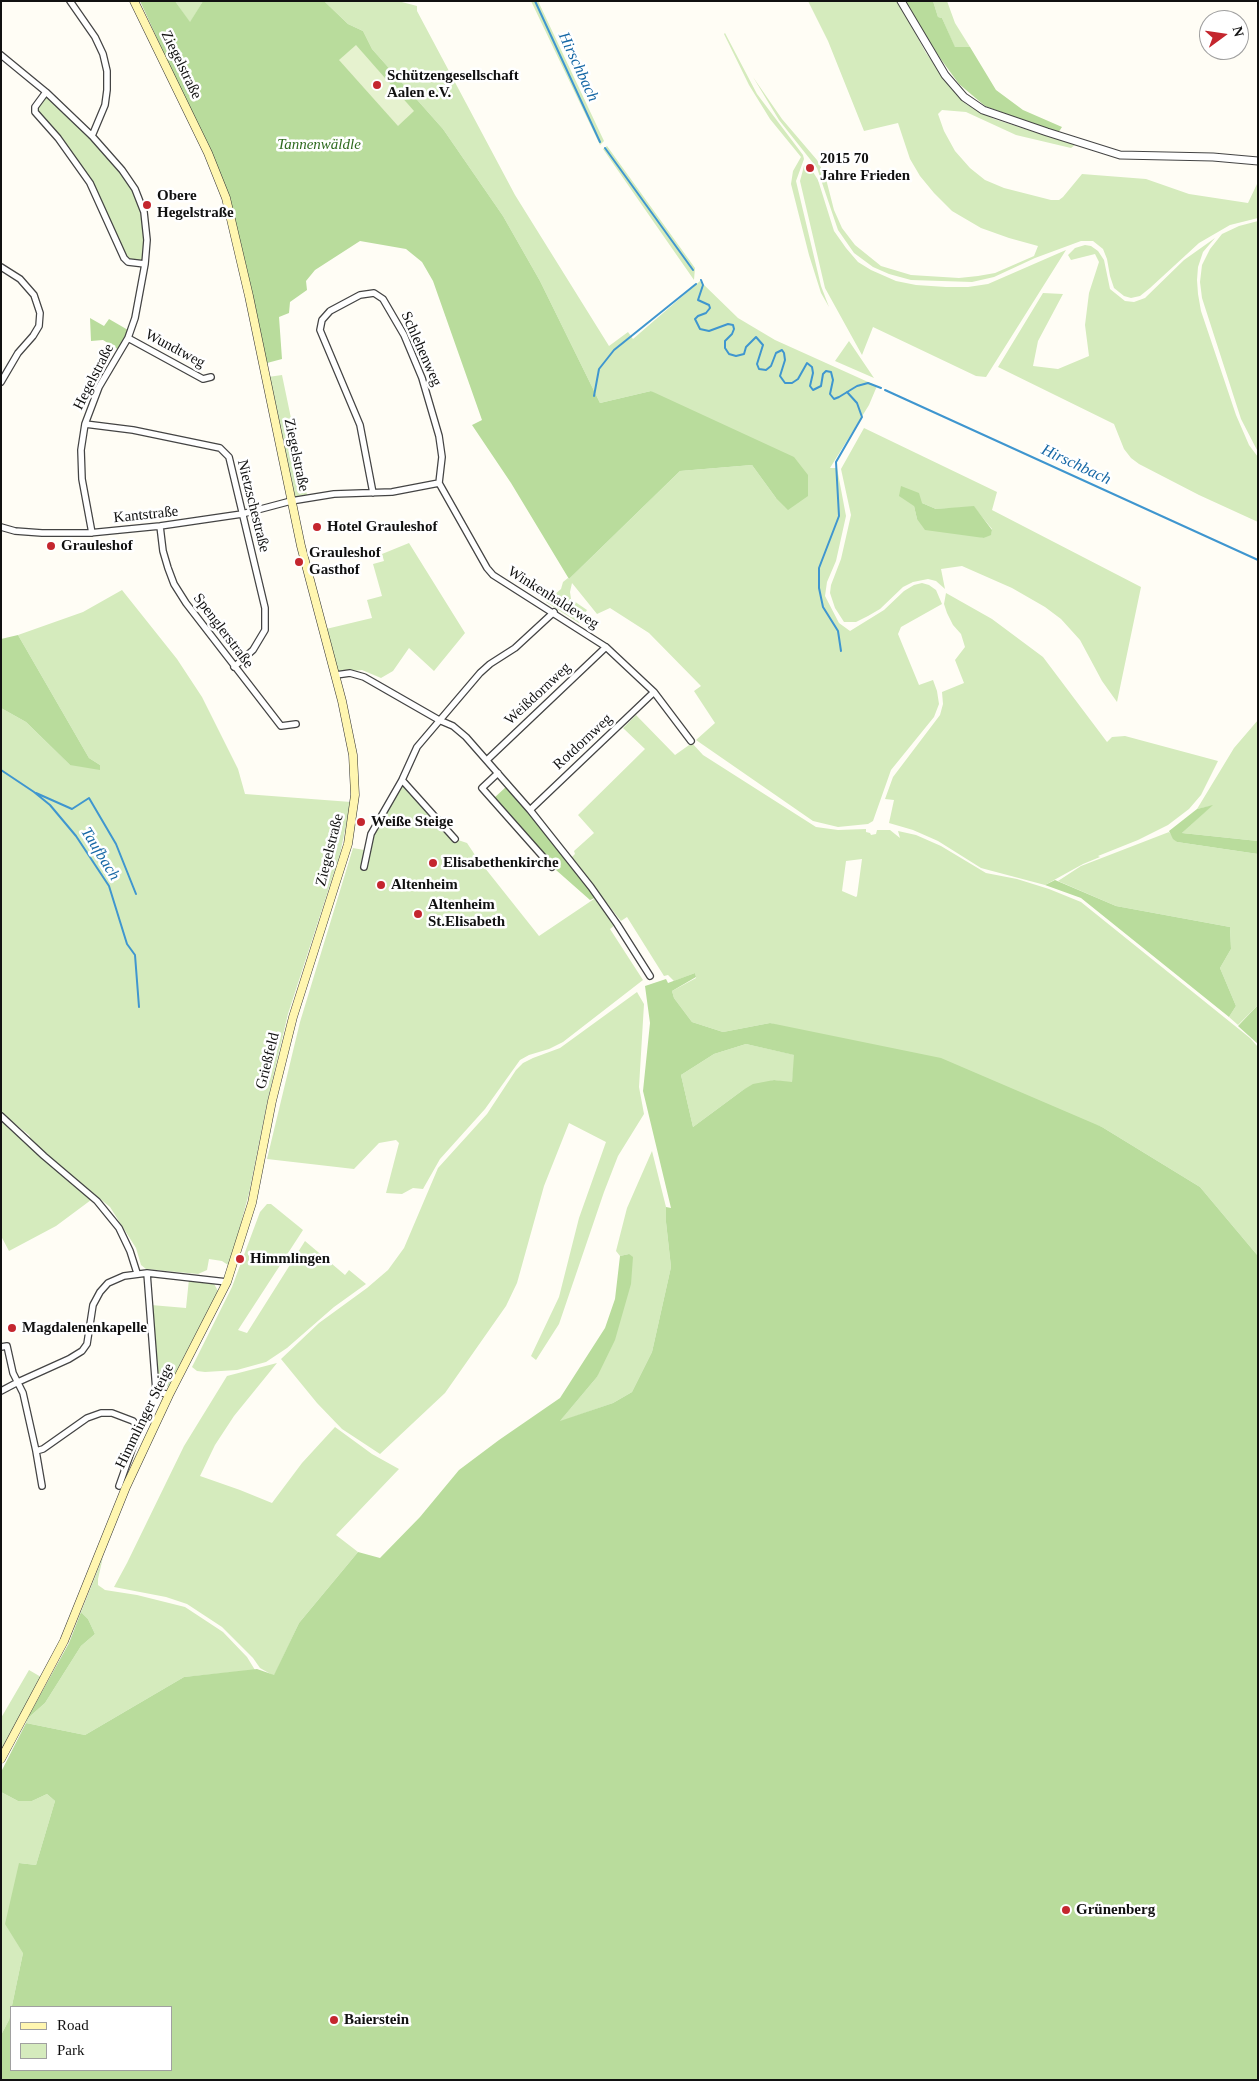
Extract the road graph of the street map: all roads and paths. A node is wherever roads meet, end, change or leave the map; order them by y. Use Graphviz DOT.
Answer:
graph roads {
  1 [pos="70,1"];
  2 [pos="134,1"];
  3 [pos="901,1"];
  4 [pos="1,55"];
  5 [pos="46,92"];
  6 [pos="92,136"];
  7 [pos="1258,161"];
  8 [pos="145,264"];
  9 [pos="1,267"];
  10 [pos="128,338"];
  11 [pos="211,377"];
  12 [pos="1,382"];
  13 [pos="85,424"];
  14 [pos="439,483"];
  15 [pos="373,493"];
  16 [pos="291,501"];
  17 [pos="242,514"];
  18 [pos="160,526"];
  19 [pos="1,527"];
  20 [pos="92,533"];
  21 [pos="554,612"];
  22 [pos="606,647"];
  23 [pos="234,667"];
  24 [pos="336,675"];
  25 [pos="654,692"];
  26 [pos="439,720"];
  27 [pos="296,724"];
  28 [pos="691,741"];
  29 [pos="488,759"];
  30 [pos="498,773"];
  31 [pos="402,780"];
  32 [pos="530,810"];
  33 [pos="455,839"];
  34 [pos="552,867"];
  35 [pos="364,868"];
  36 [pos="323,928"];
  37 [pos="650,976"];
  38 [pos="1,1116"];
  39 [pos="252,1203"];
  40 [pos="137,1273"];
  41 [pos="147,1273"];
  42 [pos="227,1282"];
  43 [pos="1,1347"];
  44 [pos="18,1382"];
  45 [pos="4,1386"];
  46 [pos="1,1391"];
  47 [pos="169,1395"];
  48 [pos="36,1451"];
  49 [pos="42,1486"];
  50 [pos="119,1486"];
  51 [pos="1,1759"];
  1 -- 6 [label="street"];
  2 -- 16 [label="main road, Ziegelstraße"];
  3 -- 7 [label="street"];
  4 -- 5 [label="street, Hegelstraße"];
  5 -- 6 [label="street, Hegelstraße"];
  5 -- 8 [label="street"];
  6 -- 8 [label="street, Hegelstraße"];
  8 -- 10 [label="street, Hegelstraße"];
  9 -- 12 [label="street"];
  10 -- 11 [label="street, Wundtweg"];
  10 -- 13 [label="street, Hegelstraße"];
  13 -- 17 [label="street, Nietzschestraße"];
  13 -- 20 [label="street, Hegelstraße"];
  14 -- 15 [label="street"];
  14 -- 15 [label="street, Schlehenweg"];
  14 -- 21 [label="street, Winkenhaldeweg"];
  15 -- 16 [label="street"];
  16 -- 17 [label="street, Kantstraße"];
  16 -- 24 [label="main road, Ziegelstraße"];
  17 -- 18 [label="street, Kantstraße"];
  17 -- 23 [label="street, Nietzschestraße"];
  18 -- 20 [label="street, Kantstraße"];
  18 -- 23 [label="street, Spenglerstraße"];
  19 -- 20 [label="street, Kantstraße"];
  21 -- 22 [label="street, Winkenhaldeweg"];
  21 -- 26 [label="street"];
  22 -- 25 [label="street, Winkenhaldeweg"];
  22 -- 29 [label="street, Weißdornweg"];
  23 -- 27 [label="street, Spenglerstraße"];
  24 -- 26 [label="street"];
  24 -- 36 [label="main road, Ziegelstraße"];
  25 -- 28 [label="street, Winkenhaldeweg"];
  25 -- 32 [label="street, Rotdornweg"];
  26 -- 29 [label="street"];
  26 -- 31 [label="street"];
  29 -- 30 [label="street"];
  30 -- 32 [label="street"];
  30 -- 34 [label="street"];
  31 -- 33 [label="street"];
  31 -- 35 [label="street"];
  32 -- 37 [label="street"];
  36 -- 39 [label="main road, Grießfeld"];
  38 -- 40 [label="street"];
  39 -- 42 [label="main road, Himmlinger Steige"];
  40 -- 41 [label="street"];
  40 -- 44 [label="street"];
  41 -- 42 [label="street"];
  41 -- 47 [label="street"];
  42 -- 47 [label="main road, Himmlinger Steige"];
  43 -- 44 [label="street"];
  44 -- 45 [label="street"];
  44 -- 48 [label="street"];
  45 -- 46 [label="street"];
  47 -- 51 [label="main road, Himmlinger Steige"];
  48 -- 49 [label="street"];
  48 -- 50 [label="street"];
}
